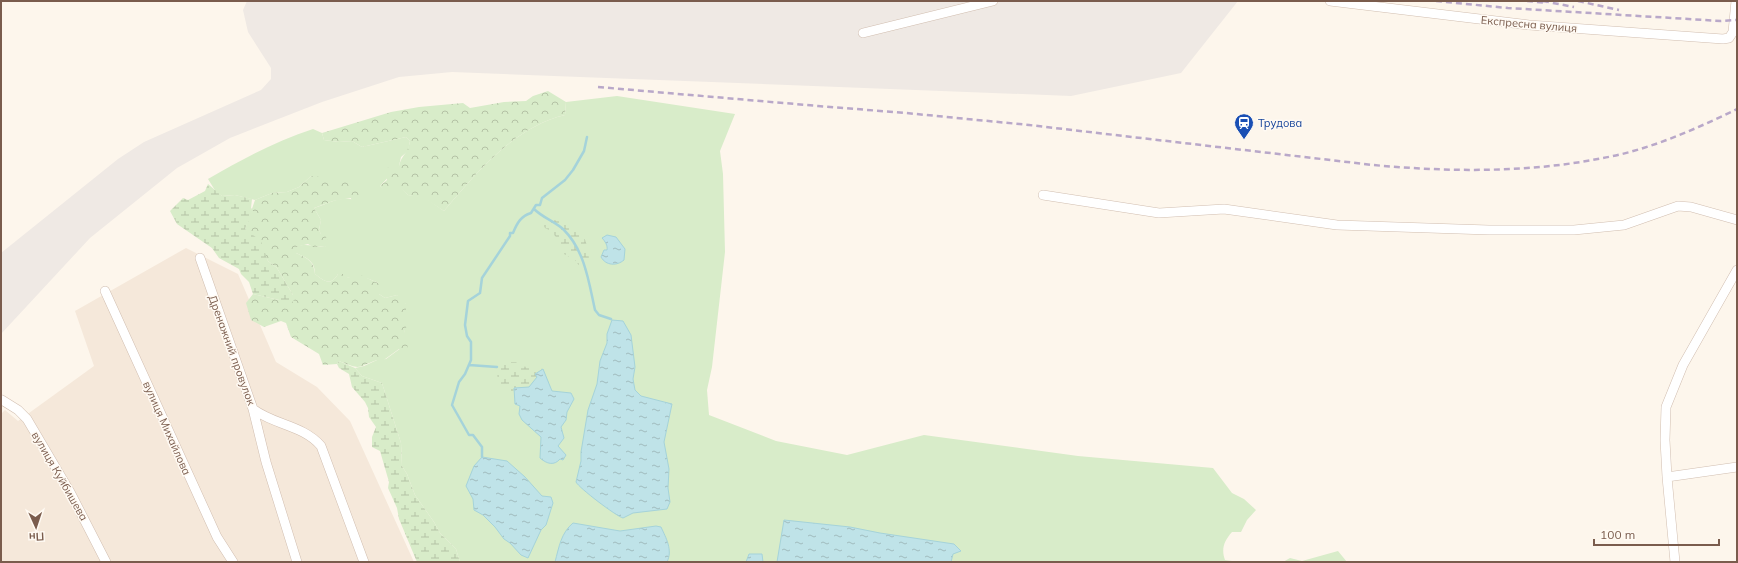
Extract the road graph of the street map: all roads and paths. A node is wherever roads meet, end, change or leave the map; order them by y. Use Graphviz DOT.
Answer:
graph roads {
  1 [pos="993,1"];
  2 [pos="1330,1"];
  3 [pos="1736,1"];
  4 [pos="863,33"];
  5 [pos="1043,195"];
  6 [pos="1737,220"];
  7 [pos="200,258"];
  8 [pos="1737,270"];
  9 [pos="105,291"];
  10 [pos="1,400"];
  11 [pos="253,409"];
  12 [pos="1737,466"];
  13 [pos="1667,477"];
  14 [pos="106,562"];
  15 [pos="233,562"];
  16 [pos="297,562"];
  17 [pos="364,562"];
  18 [pos="1675,562"];
  1 -- 4 [label="street"];
  2 -- 3 [label="street, Експресна вулиця"];
  5 -- 6 [label="street"];
  7 -- 11 [label="street, Дренажний провулок"];
  8 -- 13 [label="street"];
  9 -- 15 [label="street, вулиця Михайлова"];
  10 -- 14 [label="street, вулиця Куйбишева"];
  11 -- 16 [label="street"];
  11 -- 17 [label="street, Дренажний провулок"];
  12 -- 13 [label="street"];
  13 -- 18 [label="street"];
}
